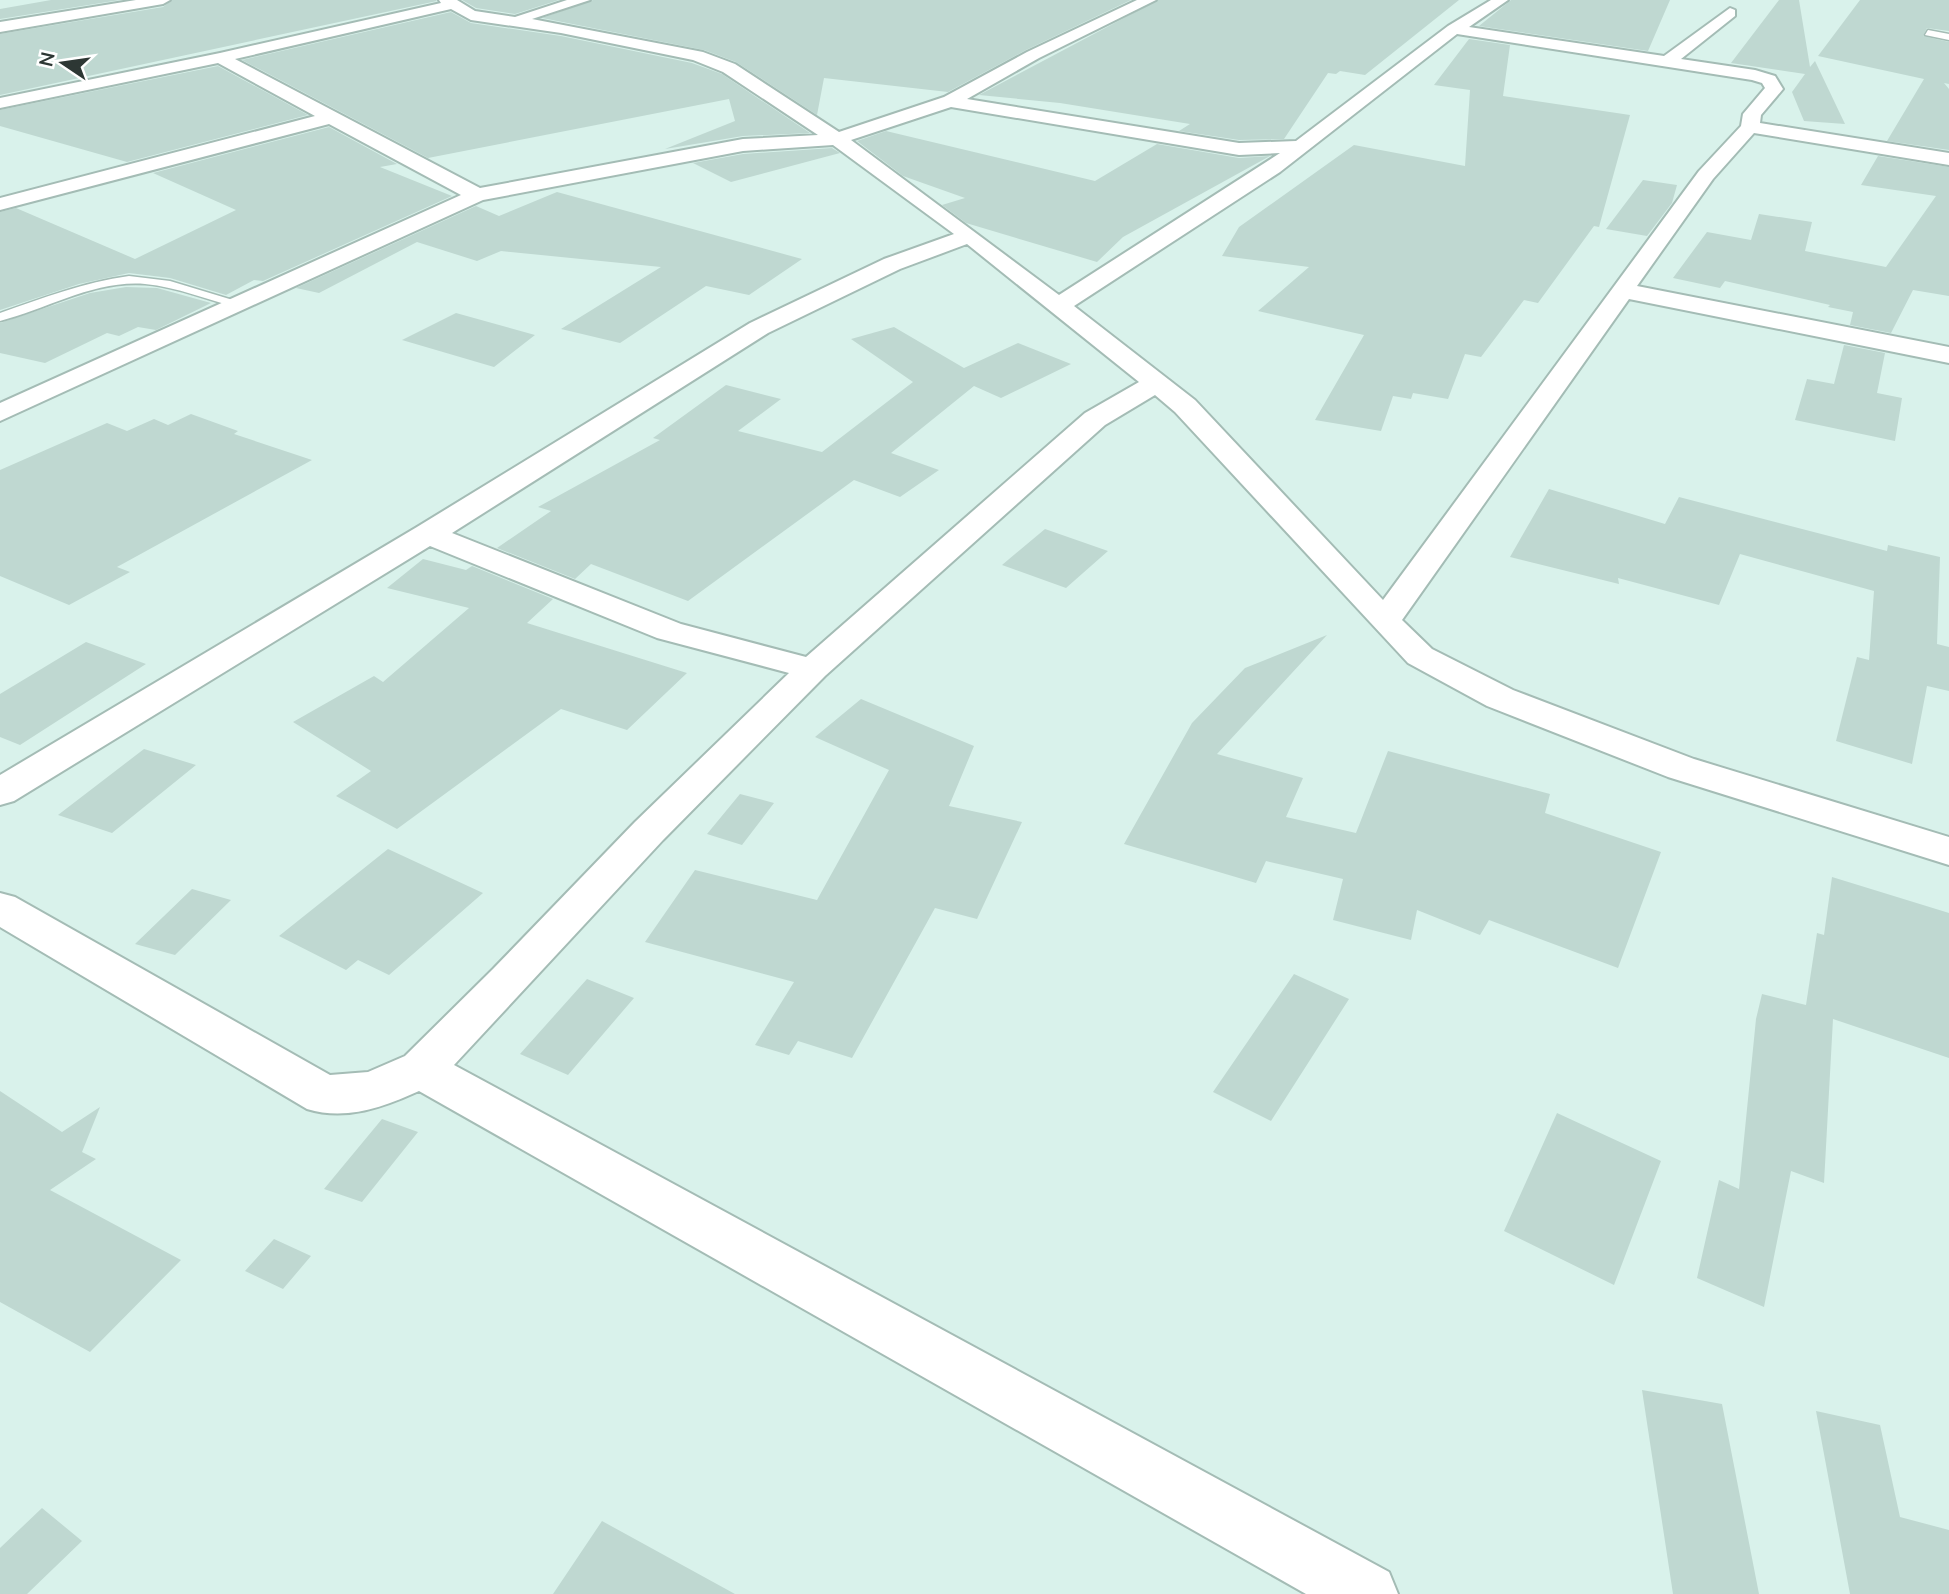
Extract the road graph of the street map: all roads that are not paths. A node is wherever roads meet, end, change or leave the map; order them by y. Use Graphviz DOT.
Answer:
graph roads {
  1 [pos="163,0"];
  2 [pos="583,0"];
  3 [pos="1149,0"];
  4 [pos="1501,0"];
  5 [pos="1110,4"];
  6 [pos="449,8"];
  7 [pos="1133,8"];
  8 [pos="1730,13"];
  9 [pos="514,19"];
  10 [pos="0,27"];
  11 [pos="1454,29"];
  12 [pos="1928,33"];
  13 [pos="1949,37"];
  14 [pos="220,58"];
  15 [pos="1669,60"];
  16 [pos="950,101"];
  17 [pos="0,103"];
  18 [pos="329,118"];
  19 [pos="1750,127"];
  20 [pos="837,139"];
  21 [pos="1298,147"];
  22 [pos="1240,149"];
  23 [pos="1949,159"];
  24 [pos="1273,168"];
  25 [pos="477,195"];
  26 [pos="0,204"];
  27 [pos="970,236"];
  28 [pos="1626,291"];
  29 [pos="239,304"];
  30 [pos="1058,306"];
  31 [pos="0,317"];
  32 [pos="1949,355"];
  33 [pos="1158,382"];
  34 [pos="1124,399"];
  35 [pos="1185,406"];
  36 [pos="0,414"];
  37 [pos="428,534"];
  38 [pos="1384,621"];
  39 [pos="813,669"];
  40 [pos="0,792"];
  41 [pos="1949,852"];
  42 [pos="0,908"];
  43 [pos="421,1069"];
  44 [pos="1367,1594"];
  1 -- 10 [label="street"];
  2 -- 9 [label="street"];
  3 -- 7 [label="street"];
  4 -- 11 [label="street"];
  5 -- 7 [label="street"];
  6 -- 9 [label="street"];
  6 -- 14 [label="street"];
  7 -- 16 [label="street"];
  8 -- 15 [label="street"];
  9 -- 20 [label="street"];
  11 -- 15 [label="street"];
  11 -- 21 [label="street"];
  12 -- 13 [label="lane"];
  14 -- 17 [label="street"];
  14 -- 18 [label="street"];
  15 -- 19 [label="street"];
  16 -- 20 [label="street"];
  16 -- 22 [label="street"];
  18 -- 25 [label="street"];
  18 -- 26 [label="street"];
  19 -- 23 [label="street"];
  19 -- 28 [label="street"];
  20 -- 25 [label="street"];
  20 -- 27 [label="street"];
  21 -- 22 [label="street"];
  21 -- 24 [label="street"];
  22 -- 24 [label="street"];
  24 -- 30 [label="street"];
  25 -- 29 [label="street"];
  27 -- 30 [label="street"];
  27 -- 37 [label="street"];
  28 -- 32 [label="street"];
  28 -- 38 [label="street"];
  29 -- 31 [label="lane"];
  29 -- 36 [label="street"];
  30 -- 33 [label="street"];
  33 -- 34 [label="street"];
  33 -- 35 [label="street"];
  34 -- 35 [label="street"];
  34 -- 39 [label="street"];
  35 -- 38 [label="street"];
  37 -- 39 [label="street"];
  37 -- 40 [label="street"];
  38 -- 41 [label="street"];
  39 -- 43 [label="street"];
  42 -- 43 [label="street"];
  43 -- 44 [label="street"];
}
